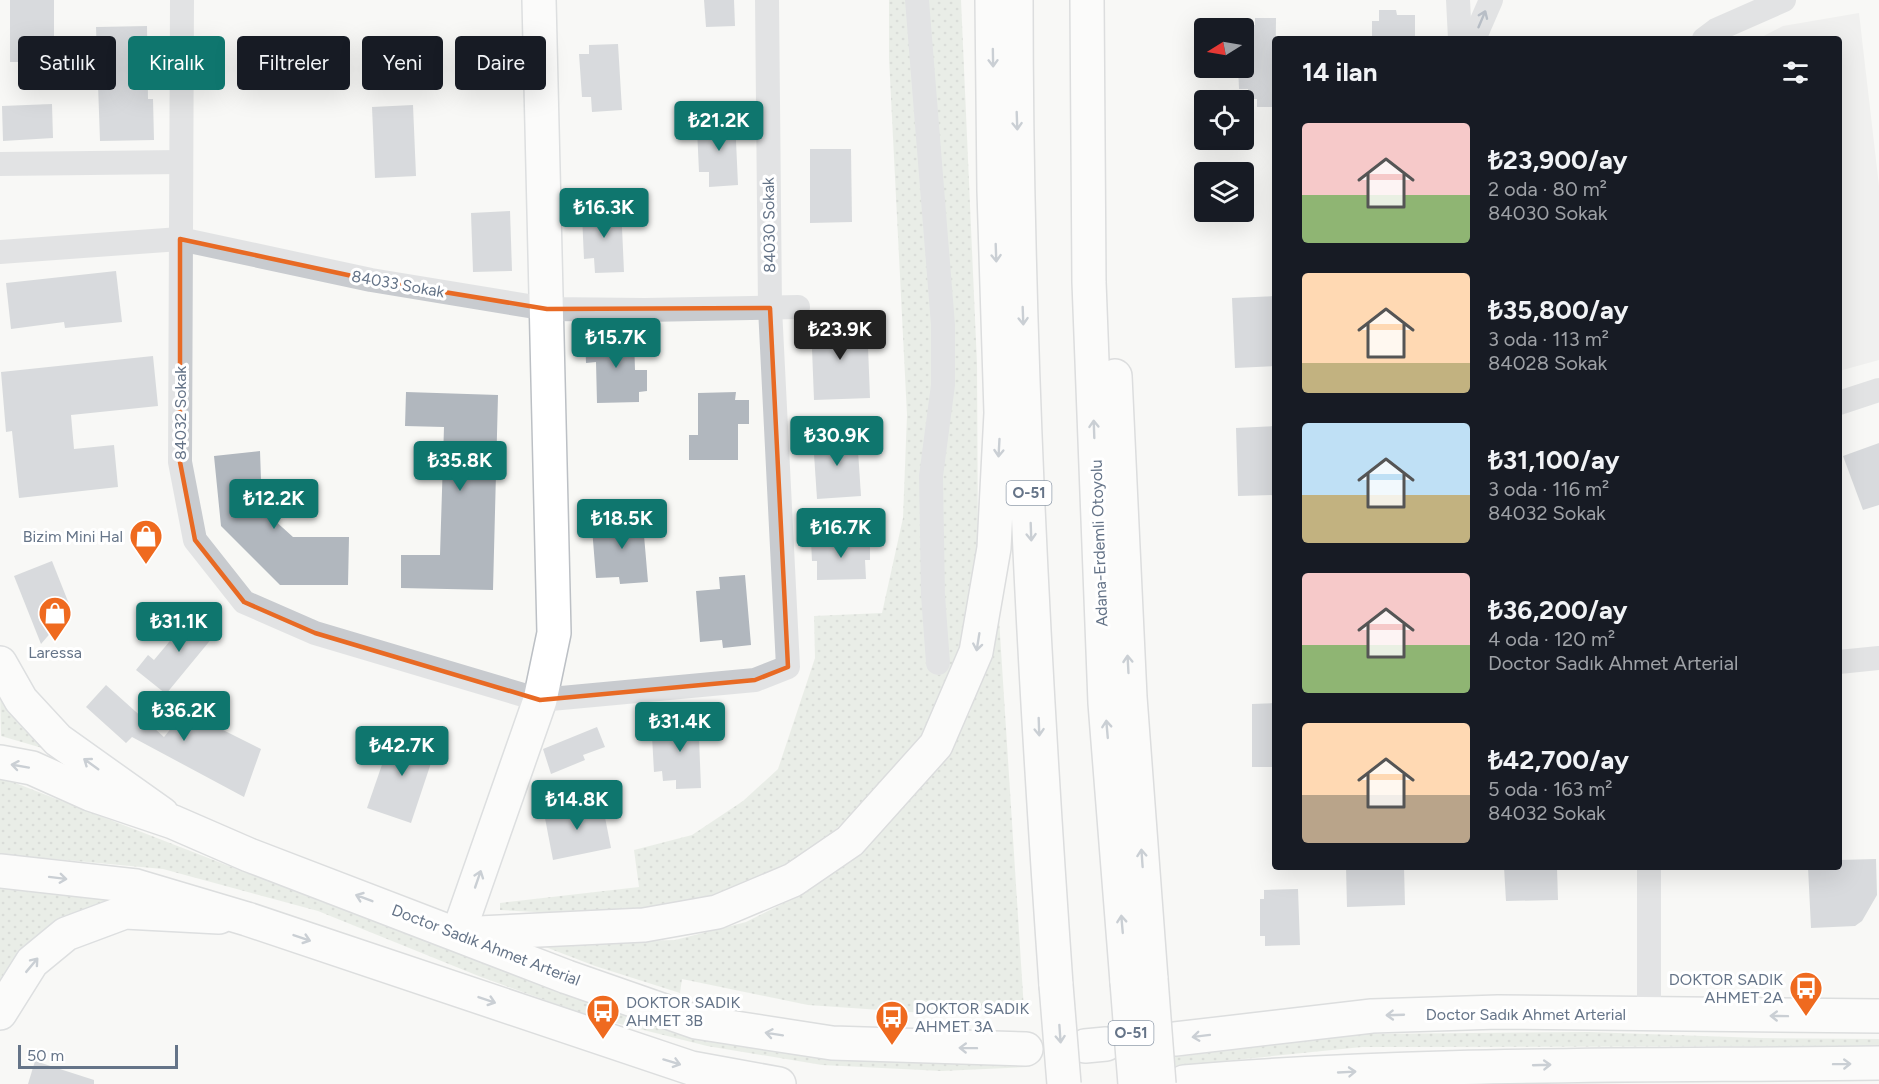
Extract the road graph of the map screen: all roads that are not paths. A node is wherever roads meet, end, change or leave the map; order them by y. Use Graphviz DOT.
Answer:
graph roads {
  1 [pos="182,0"];
  2 [pos="538,0"];
  3 [pos="767,0"];
  4 [pos="917,0"];
  5 [pos="992,0"];
  6 [pos="1016,0"];
  7 [pos="1087,0"];
  8 [pos="1106,0"];
  9 [pos="1458,0"];
  10 [pos="1491,0"];
  11 [pos="1784,0"];
  12 [pos="1460,36"];
  13 [pos="1475,36"];
  14 [pos="1708,36"];
  15 [pos="181,162"];
  16 [pos="0,164"];
  17 [pos="180,239"];
  18 [pos="0,252"];
  19 [pos="798,307"];
  20 [pos="770,308"];
  21 [pos="547,309"];
  22 [pos="1879,390"];
  23 [pos="1842,402"];
  24 [pos="1879,658"];
  25 [pos="1842,662"];
  26 [pos="0,663"];
  27 [pos="938,663"];
  28 [pos="540,700"];
  29 [pos="0,762"];
  30 [pos="173,822"];
  31 [pos="1649,870"];
  32 [pos="0,871"];
  33 [pos="247,919"];
  34 [pos="458,934"];
  35 [pos="1139,980"];
  36 [pos="0,1014"];
  37 [pos="1649,1015"];
  38 [pos="1879,1016"];
  39 [pos="1175,1039"];
  40 [pos="1026,1049"];
  41 [pos="1879,1064"];
  42 [pos="1172,1083"];
  43 [pos="779,1084"];
  44 [pos="1064,1084"];
  45 [pos="1135,1084"];
  1 -- 15 [label="street, 84032 Sokak"];
  2 -- 21 [label="main road"];
  3 -- 20 [label="street, 84030 Sokak"];
  4 -- 27 [label="street"];
  5 -- 34 [label="main road, one-way"];
  6 -- 44 [label="main road, O-51, one-way, bridge"];
  35 -- 7 [label="main road, Adana-Erdemli Otoyolu / O-51, one-way"];
  35 -- 8 [label="main road, one-way"];
  9 -- 12 [label="street"];
  13 -- 10 [label="street, one-way"];
  11 -- 14 [label="street"];
  15 -- 16 [label="street"];
  15 -- 17 [label="street, 84032 Sokak"];
  17 -- 18 [label="street, 84033 Sokak"];
  17 -- 21 [label="street, 84033 Sokak"];
  17 -- 28 [label="street, 84032 Sokak"];
  19 -- 20 [label="street, 84033 Sokak"];
  20 -- 21 [label="street, 84033 Sokak"];
  20 -- 28 [label="street, 84030 Sokak"];
  21 -- 28 [label="main road"];
  22 -- 23 [label="street"];
  24 -- 25 [label="street"];
  30 -- 26 [label="main road, one-way"];
  34 -- 28 [label="main road, one-way"];
  30 -- 29 [label="main road, Doctor Sadık Ahmet Arterial, one-way"];
  34 -- 30 [label="main road, Doctor Sadık Ahmet Arterial, one-way"];
  31 -- 37 [label="street"];
  32 -- 33 [label="main road, one-way"];
  36 -- 33 [label="main road, one-way"];
  33 -- 43 [label="main road, one-way"];
  40 -- 34 [label="main road, Doctor Sadık Ahmet Arterial, one-way"];
  35 -- 42 [label="main road, bridge"];
  35 -- 45 [label="main road, Adana-Erdemli Otoyolu / O-51, bridge"];
  38 -- 37 [label="main road, Doctor Sadık Ahmet Arterial, one-way"];
  37 -- 39 [label="main road, Doctor Sadık Ahmet Arterial, one-way"];
  42 -- 41 [label="main road, one-way"];
}
